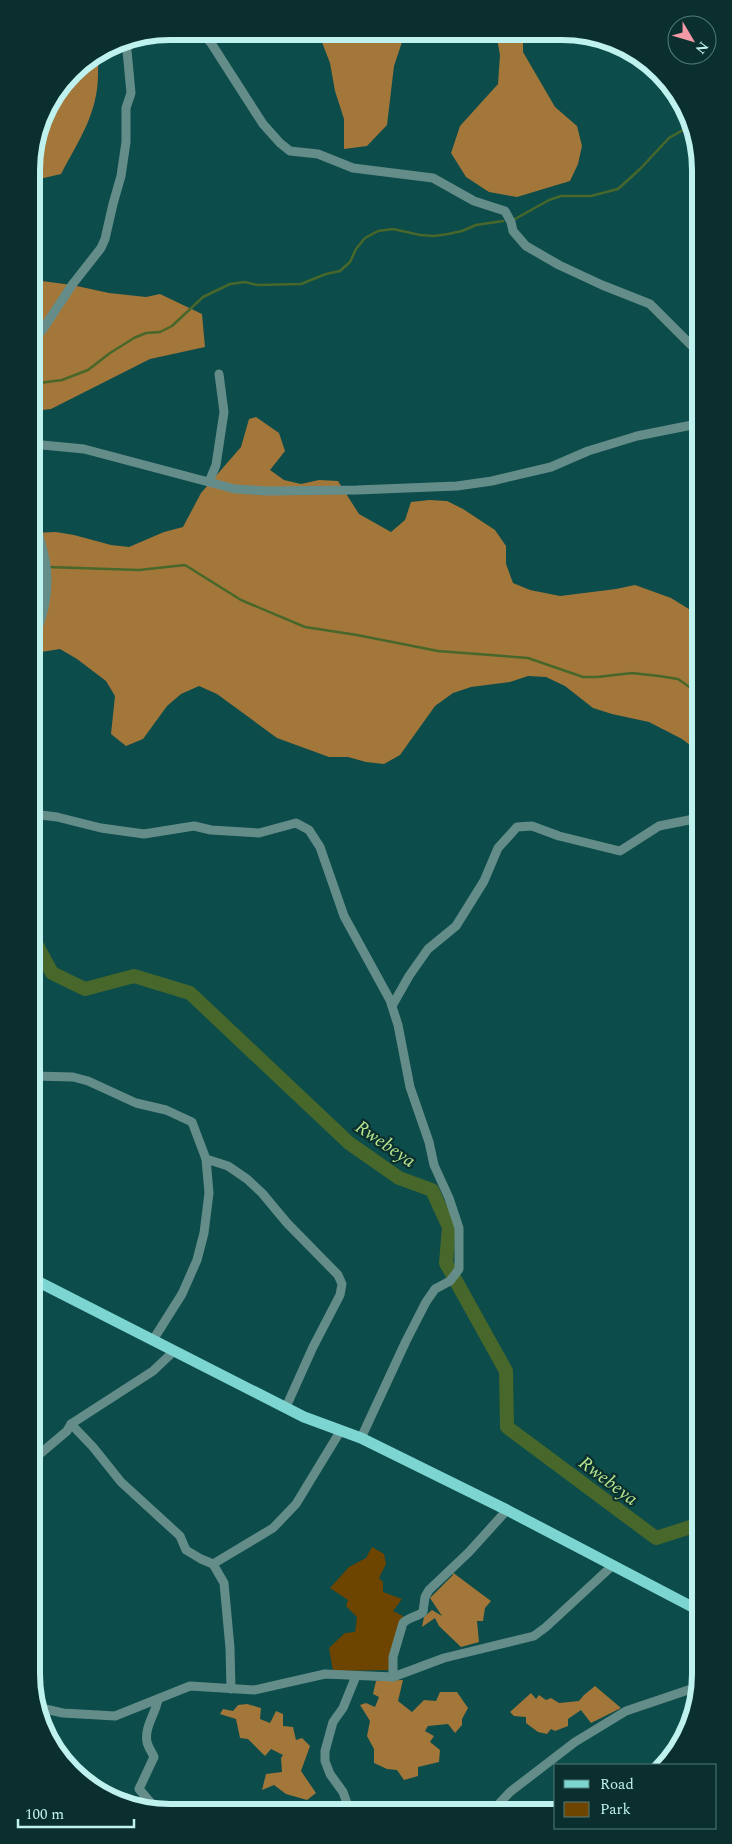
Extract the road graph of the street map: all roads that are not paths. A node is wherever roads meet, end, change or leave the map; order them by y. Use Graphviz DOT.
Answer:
graph roads {
  1 [pos="209,40"];
  2 [pos="127,47"];
  3 [pos="40,333"];
  4 [pos="692,346"];
  5 [pos="219,374"];
  6 [pos="692,425"];
  7 [pos="40,445"];
  8 [pos="209,482"];
  9 [pos="40,541"];
  10 [pos="40,622"];
  11 [pos="40,815"];
  12 [pos="692,819"];
  13 [pos="392,1006"];
  14 [pos="40,1076"];
  15 [pos="206,1159"];
  16 [pos="40,1283"];
  17 [pos="153,1340"];
  18 [pos="174,1351"];
  19 [pos="286,1407"];
  20 [pos="71,1424"];
  21 [pos="341,1430"];
  22 [pos="361,1438"];
  23 [pos="40,1454"];
  24 [pos="507,1510"];
  25 [pos="213,1564"];
  26 [pos="612,1566"];
  27 [pos="692,1607"];
  28 [pos="356,1676"];
  29 [pos="393,1677"];
  30 [pos="231,1688"];
  31 [pos="691,1689"];
  32 [pos="158,1699"];
  33 [pos="45,1710"];
  34 [pos="150,1802"];
  35 [pos="347,1804"];
  36 [pos="498,1804"];
  1 -- 4 [label="street"];
  2 -- 3 [label="street"];
  5 -- 8 [label="street"];
  6 -- 8 [label="street"];
  7 -- 8 [label="street"];
  9 -- 10 [label="street"];
  11 -- 13 [label="street"];
  12 -- 13 [label="street"];
  13 -- 22 [label="street"];
  14 -- 15 [label="street"];
  15 -- 17 [label="street"];
  15 -- 19 [label="street"];
  16 -- 17 [label="main road"];
  17 -- 18 [label="main road"];
  18 -- 19 [label="main road"];
  18 -- 20 [label="street"];
  19 -- 21 [label="main road"];
  20 -- 23 [label="street"];
  20 -- 25 [label="street"];
  21 -- 22 [label="main road"];
  21 -- 25 [label="street"];
  22 -- 24 [label="main road"];
  24 -- 26 [label="main road"];
  24 -- 29 [label="street"];
  25 -- 30 [label="street"];
  26 -- 27 [label="main road"];
  26 -- 29 [label="street"];
  28 -- 29 [label="street"];
  28 -- 30 [label="street"];
  28 -- 35 [label="street"];
  30 -- 32 [label="street"];
  31 -- 36 [label="street"];
  32 -- 33 [label="street"];
  32 -- 34 [label="street"];
}
